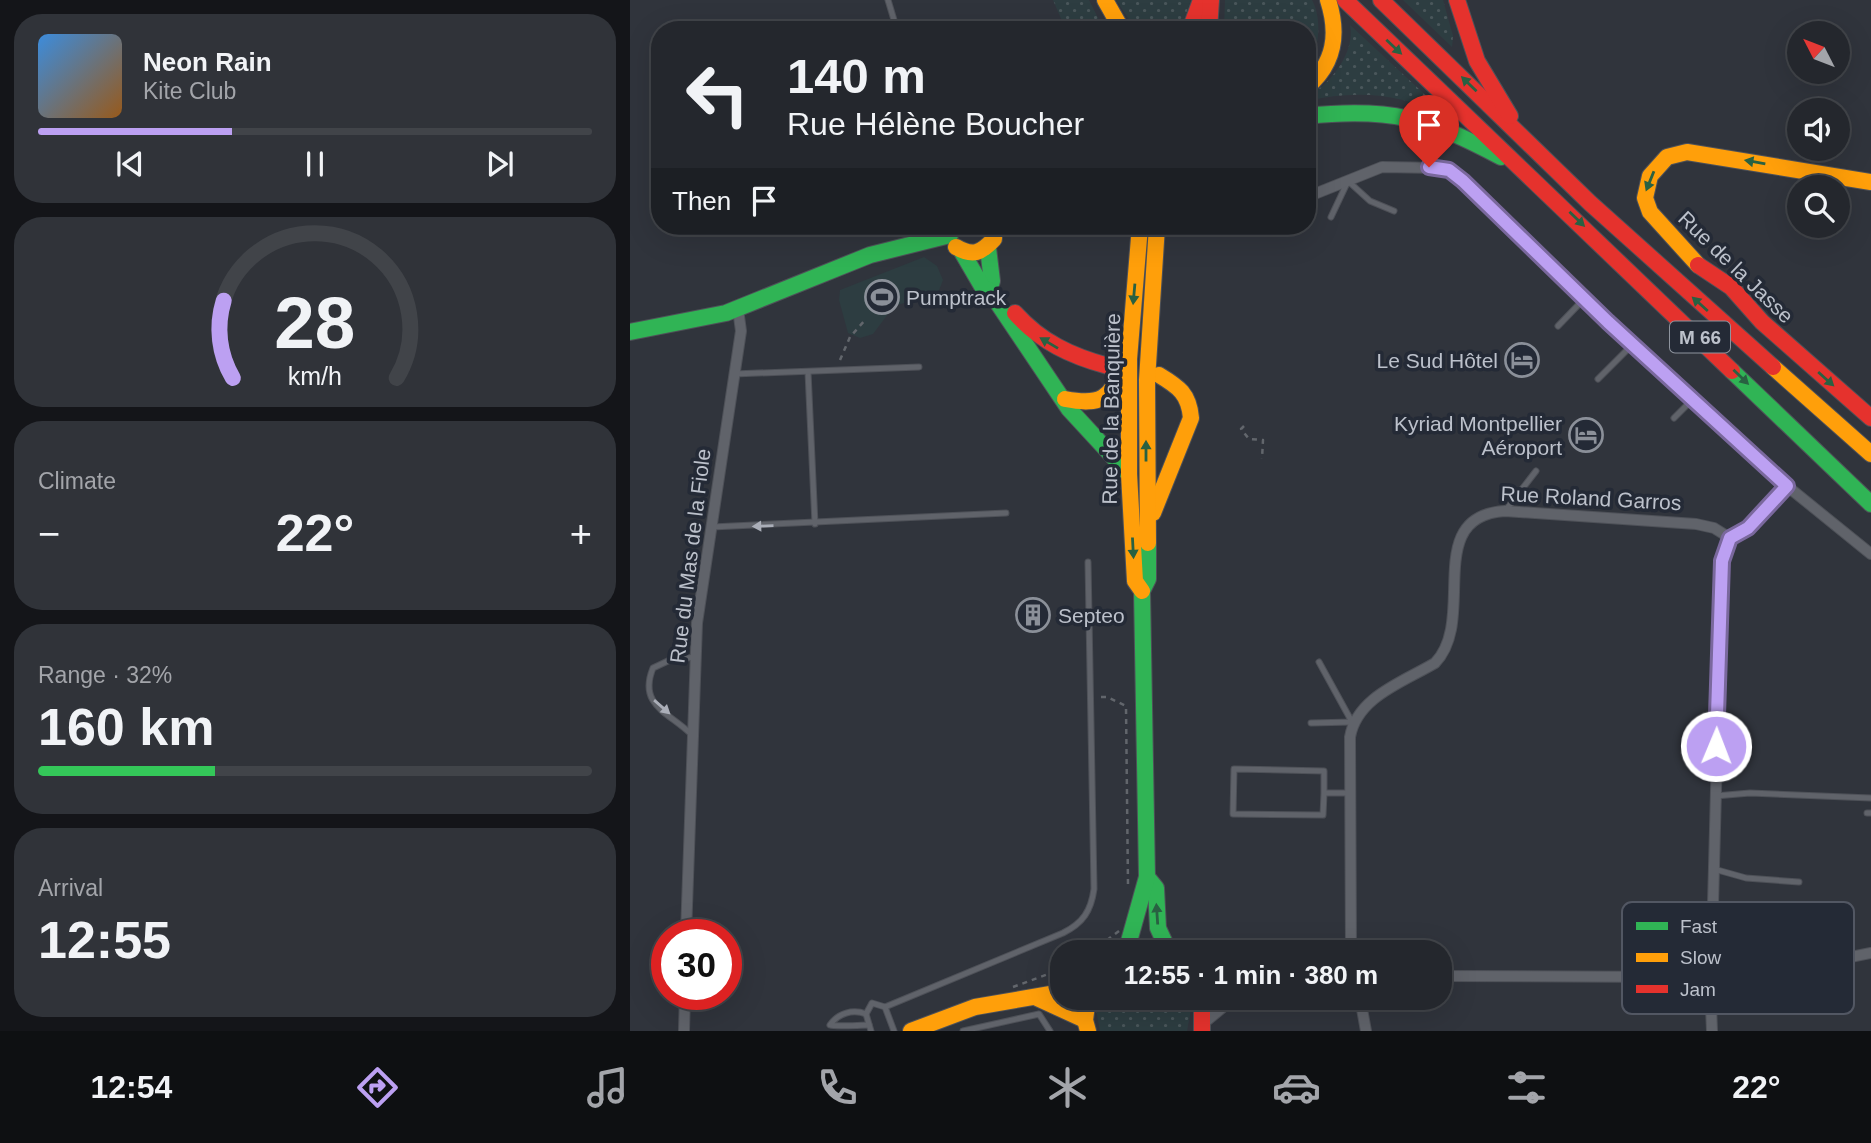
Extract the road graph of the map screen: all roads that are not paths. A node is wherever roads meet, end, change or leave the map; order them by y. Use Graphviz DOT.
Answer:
graph roads {
  1 [pos="888,0"];
  2 [pos="1105,0"];
  3 [pos="1201,0"];
  4 [pos="1211,0"];
  5 [pos="1328,0"];
  6 [pos="1345,0"];
  7 [pos="1381,0"];
  8 [pos="1457,0"];
  9 [pos="894,21"];
  10 [pos="1117,21"];
  11 [pos="1193,21"];
  12 [pos="1210,21"];
  13 [pos="1316,79"];
  14 [pos="1316,115"];
  15 [pos="1535,148"];
  16 [pos="1527,172"];
  17 [pos="1348,181"];
  18 [pos="1871,181"];
  19 [pos="1316,193"];
  20 [pos="1394,211"];
  21 [pos="1331,217"];
  22 [pos="932,235"];
  23 [pos="954,235"];
  24 [pos="994,235"];
  25 [pos="1139,235"];
  26 [pos="1156,235"];
  27 [pos="988,248"];
  28 [pos="962,251"];
  29 [pos="989,290"];
  30 [pos="1584,299"];
  31 [pos="1000,305"];
  32 [pos="738,309"];
  33 [pos="1558,326"];
  34 [pos="630,332"];
  35 [pos="1632,345"];
  36 [pos="1129,359"];
  37 [pos="1108,366"];
  38 [pos="919,367"];
  39 [pos="808,372"];
  40 [pos="734,374"];
  41 [pos="1159,375"];
  42 [pos="1598,379"];
  43 [pos="1693,399"];
  44 [pos="1065,400"];
  45 [pos="1091,404"];
  46 [pos="1674,418"];
  47 [pos="1871,418"];
  48 [pos="1079,419"];
  49 [pos="1871,454"];
  50 [pos="1536,471"];
  51 [pos="1129,474"];
  52 [pos="1787,486"];
  53 [pos="1871,503"];
  54 [pos="1505,511"];
  55 [pos="1006,513"];
  56 [pos="815,524"];
  57 [pos="1148,524"];
  58 [pos="710,527"];
  59 [pos="1730,538"];
  60 [pos="1871,554"];
  61 [pos="1088,562"];
  62 [pos="1142,591"];
  63 [pos="695,657"];
  64 [pos="1319,662"];
  65 [pos="1352,722"];
  66 [pos="1311,723"];
  67 [pos="692,734"];
  68 [pos="1324,793"];
  69 [pos="1350,793"];
  70 [pos="1715,796"];
  71 [pos="1871,798"];
  72 [pos="1714,869"];
  73 [pos="1147,877"];
  74 [pos="1799,881"];
  75 [pos="1713,902"];
  76 [pos="686,919"];
  77 [pos="1130,940"];
  78 [pos="1164,940"];
  79 [pos="1351,940"];
  80 [pos="1452,976"];
  81 [pos="1622,977"];
  82 [pos="1050,995"];
  83 [pos="1037,998"];
  84 [pos="885,1007"];
  85 [pos="685,1010"];
  86 [pos="1221,1010"];
  87 [pos="1362,1010"];
  88 [pos="866,1014"];
  89 [pos="1087,1025"];
  90 [pos="1203,1027"];
  91 [pos="870,1028"];
  92 [pos="684,1031"];
  93 [pos="894,1031"];
  94 [pos="911,1031"];
  95 [pos="963,1031"];
  96 [pos="1050,1031"];
  97 [pos="1366,1031"];
  1 -- 9 [label="lane"];
  2 -- 10 [label="main road"];
  3 -- 11 [label="main road"];
  4 -- 12 [label="main road"];
  5 -- 13 [label="main road"];
  6 -- 16 [label="main road, M 66, one-way"];
  15 -- 7 [label="main road, M 66, one-way"];
  8 -- 15 [label="main road, M 66"];
  14 -- 16 [label="main road, M 66"];
  49 -- 15 [label="main road, M 66, one-way"];
  16 -- 53 [label="main road, M 66, one-way"];
  17 -- 19 [label="street"];
  17 -- 20 [label="lane"];
  17 -- 21 [label="lane"];
  17 -- 30 [label="street"];
  18 -- 47 [label="main road, Rue de la Jasse, one-way"];
  22 -- 32 [label="main road"];
  23 -- 28 [label="main road"];
  24 -- 27 [label="main road"];
  25 -- 36 [label="main road, Rue de la Banquière, one-way"];
  57 -- 26 [label="main road, Rue de la Banquière, one-way"];
  27 -- 28 [label="main road"];
  27 -- 29 [label="main road"];
  28 -- 29 [label="main road"];
  29 -- 31 [label="main road"];
  30 -- 33 [label="lane"];
  30 -- 35 [label="street"];
  37 -- 31 [label="main road, one-way"];
  31 -- 44 [label="main road"];
  32 -- 34 [label="main road"];
  32 -- 40 [label="street, Rue du Mas de la Fiole"];
  35 -- 42 [label="lane"];
  35 -- 43 [label="street"];
  36 -- 45 [label="main road"];
  36 -- 51 [label="main road, Rue de la Banquière"];
  38 -- 39 [label="lane"];
  39 -- 40 [label="lane"];
  39 -- 56 [label="lane"];
  40 -- 58 [label="street, Rue du Mas de la Fiole"];
  41 -- 57 [label="main road"];
  43 -- 46 [label="lane"];
  43 -- 52 [label="street"];
  44 -- 45 [label="main road"];
  44 -- 48 [label="main road"];
  45 -- 48 [label="main road"];
  48 -- 51 [label="main road"];
  50 -- 54 [label="lane"];
  51 -- 62 [label="main road, Rue de la Banquière, one-way"];
  52 -- 59 [label="street"];
  52 -- 60 [label="street"];
  54 -- 59 [label="street, Rue Roland Garros"];
  54 -- 65 [label="street, Rue Roland Garros"];
  55 -- 56 [label="lane"];
  56 -- 58 [label="lane, one-way"];
  57 -- 62 [label="main road, Rue de la Banquière"];
  58 -- 63 [label="street, Rue du Mas de la Fiole"];
  59 -- 70 [label="street"];
  61 -- 84 [label="lane"];
  62 -- 73 [label="main road, Rue de la Banquière"];
  63 -- 67 [label="street, Rue du Mas de la Fiole"];
  63 -- 67 [label="lane, one-way"];
  64 -- 65 [label="lane"];
  65 -- 66 [label="lane"];
  65 -- 69 [label="street"];
  67 -- 76 [label="street, Rue du Mas de la Fiole"];
  68 -- 68 [label="lane"];
  68 -- 69 [label="lane"];
  69 -- 79 [label="street"];
  70 -- 71 [label="lane"];
  70 -- 72 [label="street"];
  72 -- 74 [label="lane"];
  72 -- 75 [label="street"];
  73 -- 77 [label="main road, Rue de la Banquière"];
  78 -- 73 [label="main road, Rue de la Banquière, one-way"];
  80 -- 81 [label="street"];
  82 -- 83 [label="main road"];
  83 -- 89 [label="main road"];
  83 -- 94 [label="main road"];
  84 -- 88 [label="lane"];
  84 -- 93 [label="lane"];
  85 -- 92 [label="street"];
  86 -- 90 [label="street"];
  87 -- 97 [label="street"];
  88 -- 91 [label="lane"];
  88 -- 91 [label="lane"];
  95 -- 96 [label="lane"];
}
